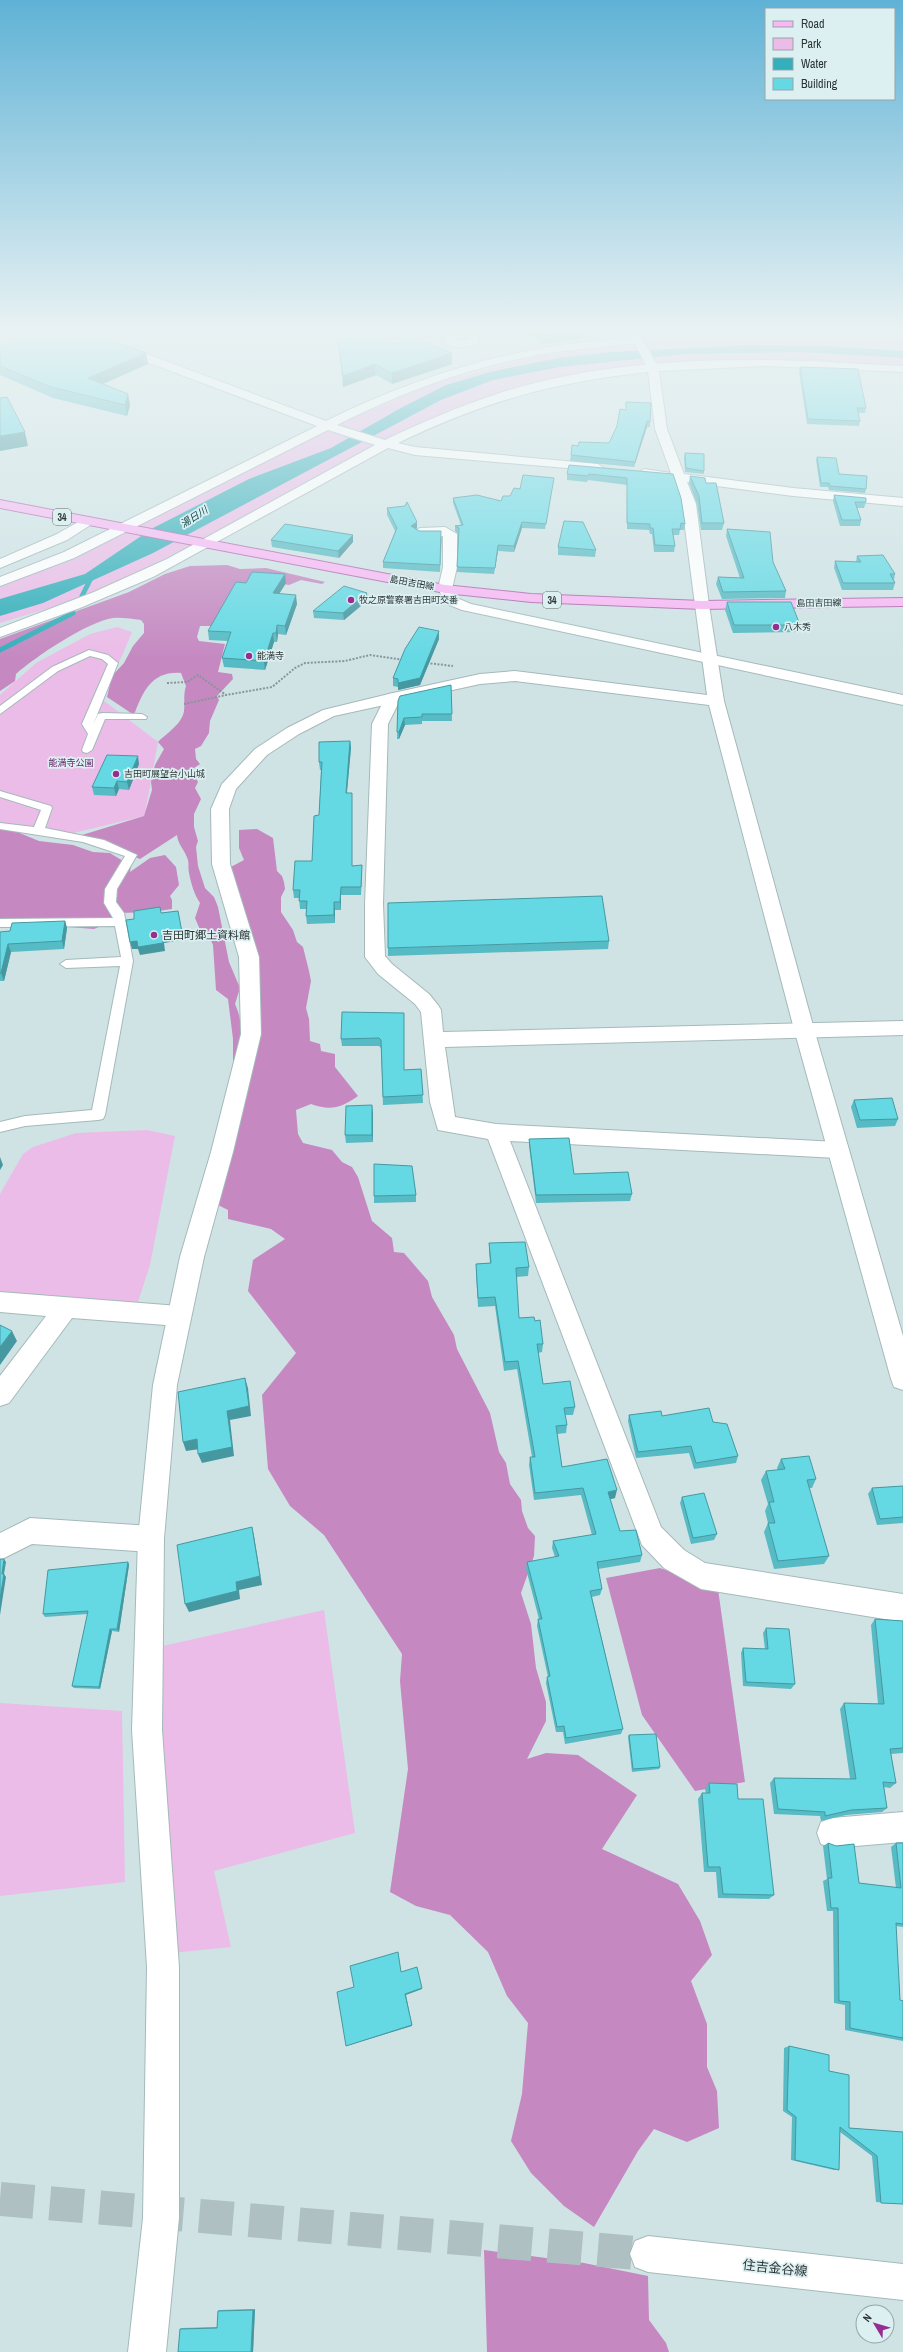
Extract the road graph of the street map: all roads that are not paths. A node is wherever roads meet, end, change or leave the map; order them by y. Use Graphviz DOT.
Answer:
graph roads {
  1 [pos="296,442"];
  2 [pos="376,442"];
  3 [pos="389,442"];
  4 [pos="666,442"];
  5 [pos="384,444"];
  6 [pos="607,469"];
  7 [pos="630,471"];
  8 [pos="678,476"];
  9 [pos="903,502"];
  10 [pos="0,504"];
  11 [pos="87,522"];
  12 [pos="124,528"];
  13 [pos="420,532"];
  14 [pos="205,544"];
  15 [pos="0,564"];
  16 [pos="0,582"];
  17 [pos="445,589"];
  18 [pos="903,602"];
  19 [pos="702,605"];
  20 [pos="0,633"];
  21 [pos="710,660"];
  22 [pos="394,698"];
  23 [pos="903,700"];
  24 [pos="716,701"];
  25 [pos="0,711"];
  26 [pos="142,717"];
  27 [pos="93,734"];
  28 [pos="88,750"];
  29 [pos="0,794"];
  30 [pos="0,826"];
  31 [pos="38,831"];
  32 [pos="120,922"];
  33 [pos="0,923"];
  34 [pos="127,961"];
  35 [pos="66,964"];
  36 [pos="804,1028"];
  37 [pos="903,1028"];
  38 [pos="436,1040"];
  39 [pos="0,1126"];
  40 [pos="496,1132"];
  41 [pos="838,1150"];
  42 [pos="0,1302"];
  43 [pos="66,1308"];
  44 [pos="179,1316"];
  45 [pos="903,1379"];
  46 [pos="0,1394"];
  47 [pos="151,1539"];
  48 [pos="0,1547"];
  49 [pos="903,1608"];
  50 [pos="903,1826"];
  51 [pos="832,1833"];
  52 [pos="648,2254"];
  53 [pos="903,2282"];
  54 [pos="147,2352"];
  1 -- 12 [label="street"];
  2 -- 5 [label="street"];
  3 -- 5 [label="street"];
  4 -- 8 [label="street"];
  5 -- 6 [label="street"];
  5 -- 14 [label="street"];
  7 -- 8 [label="street"];
  8 -- 9 [label="street"];
  8 -- 19 [label="street"];
  10 -- 11 [label="main road, 島田吉田線 / 34"];
  11 -- 12 [label="main road, 島田吉田線 / 34"];
  11 -- 15 [label="street"];
  12 -- 14 [label="main road, 島田吉田線 / 34"];
  12 -- 16 [label="street"];
  13 -- 17 [label="street"];
  14 -- 17 [label="main road, 島田吉田線 / 34"];
  14 -- 20 [label="street"];
  17 -- 19 [label="main road, 島田吉田線 / 34"];
  17 -- 21 [label="street"];
  18 -- 19 [label="main road, 島田吉田線 / 34"];
  19 -- 21 [label="street"];
  21 -- 23 [label="street"];
  21 -- 24 [label="street"];
  22 -- 24 [label="street"];
  22 -- 38 [label="street"];
  22 -- 44 [label="street"];
  24 -- 36 [label="street"];
  25 -- 27 [label="lane"];
  26 -- 27 [label="lane"];
  27 -- 28 [label="lane"];
  29 -- 31 [label="lane"];
  30 -- 31 [label="lane"];
  31 -- 32 [label="lane"];
  32 -- 33 [label="lane"];
  32 -- 34 [label="lane"];
  34 -- 35 [label="lane"];
  34 -- 39 [label="lane"];
  36 -- 37 [label="street"];
  36 -- 38 [label="street"];
  36 -- 41 [label="street"];
  38 -- 40 [label="street"];
  40 -- 41 [label="street"];
  40 -- 49 [label="street"];
  41 -- 45 [label="street"];
  42 -- 43 [label="street"];
  43 -- 44 [label="street"];
  43 -- 46 [label="street"];
  44 -- 47 [label="street"];
  47 -- 48 [label="street"];
  47 -- 54 [label="street"];
  50 -- 51 [label="street"];
  52 -- 53 [label="street, 住吉金谷線"];
}
